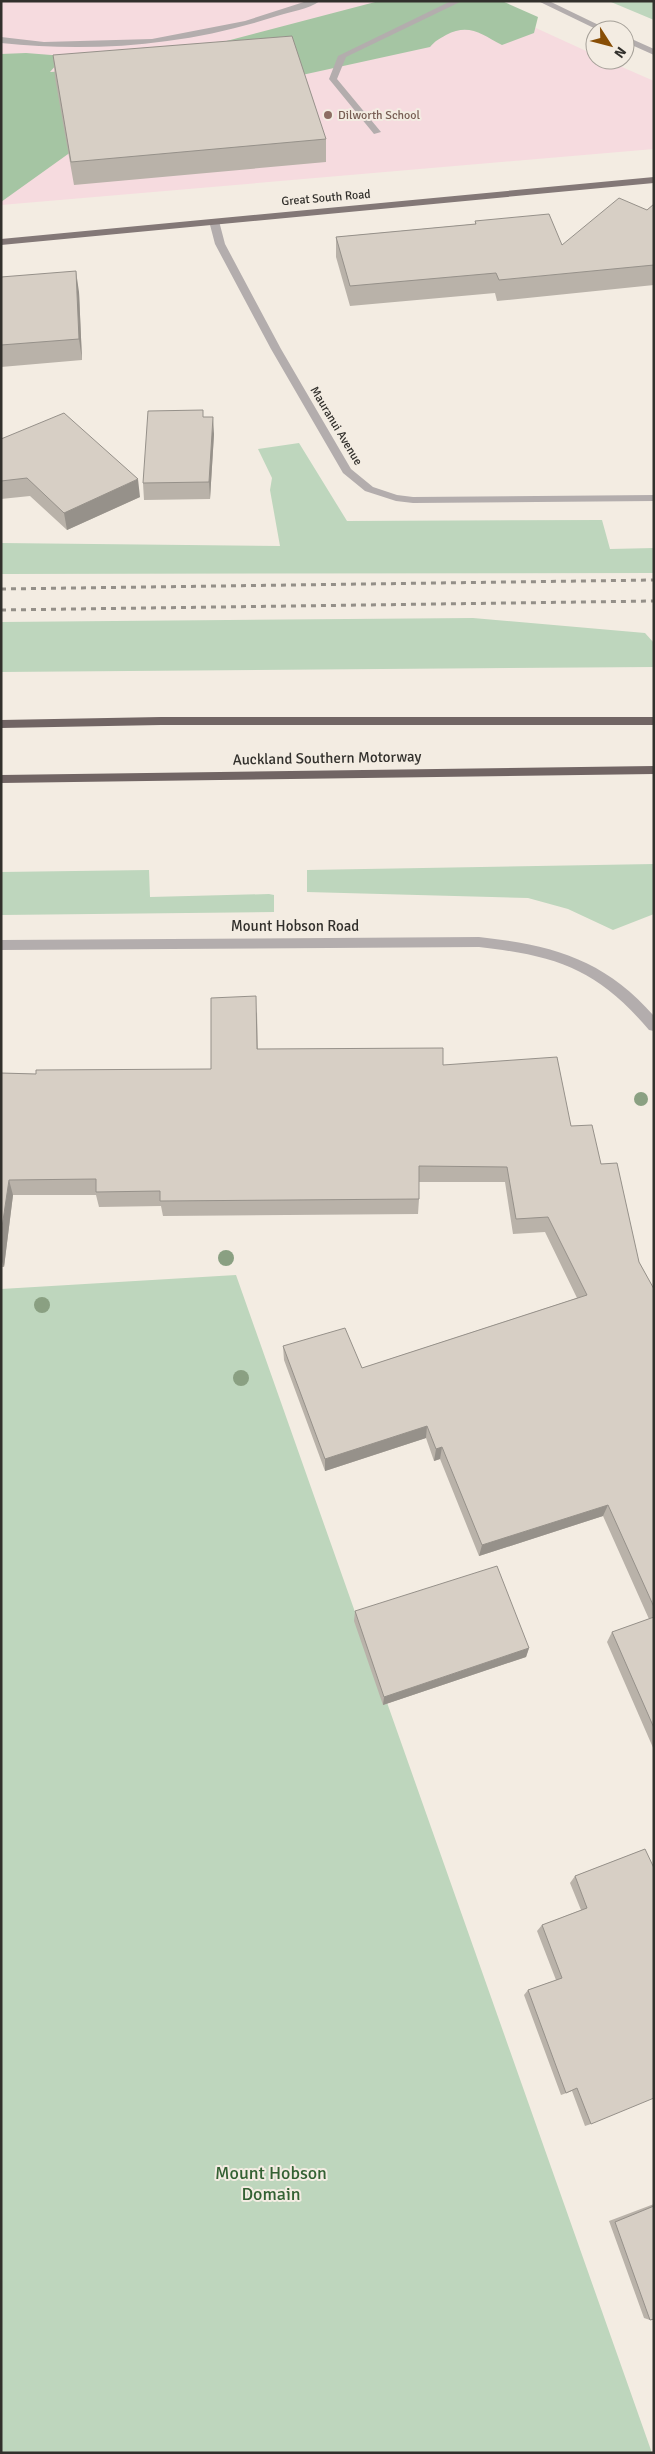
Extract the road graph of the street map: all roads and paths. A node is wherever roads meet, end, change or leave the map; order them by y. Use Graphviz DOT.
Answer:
graph roads {
  1 [pos="316,1"];
  2 [pos="458,1"];
  3 [pos="542,1"];
  4 [pos="585,21"];
  5 [pos="1,40"];
  6 [pos="635,43"];
  7 [pos="654,52"];
  8 [pos="377,132"];
  9 [pos="654,180"];
  10 [pos="214,221"];
  11 [pos="1,242"];
  12 [pos="654,498"];
  13 [pos="654,721"];
  14 [pos="1,724"];
  15 [pos="654,770"];
  16 [pos="1,779"];
  17 [pos="1,945"];
  18 [pos="654,1026"];
  1 -- 5 [label="street"];
  2 -- 8 [label="street"];
  3 -- 4 [label="street"];
  6 -- 7 [label="street"];
  9 -- 10 [label="main road, Great South Road"];
  10 -- 11 [label="main road, Great South Road"];
  10 -- 12 [label="street, Mauranui Avenue"];
  13 -- 14 [label="highway"];
  15 -- 16 [label="highway, Auckland Southern Motorway"];
  17 -- 18 [label="street, Mount Hobson Road"];
}
